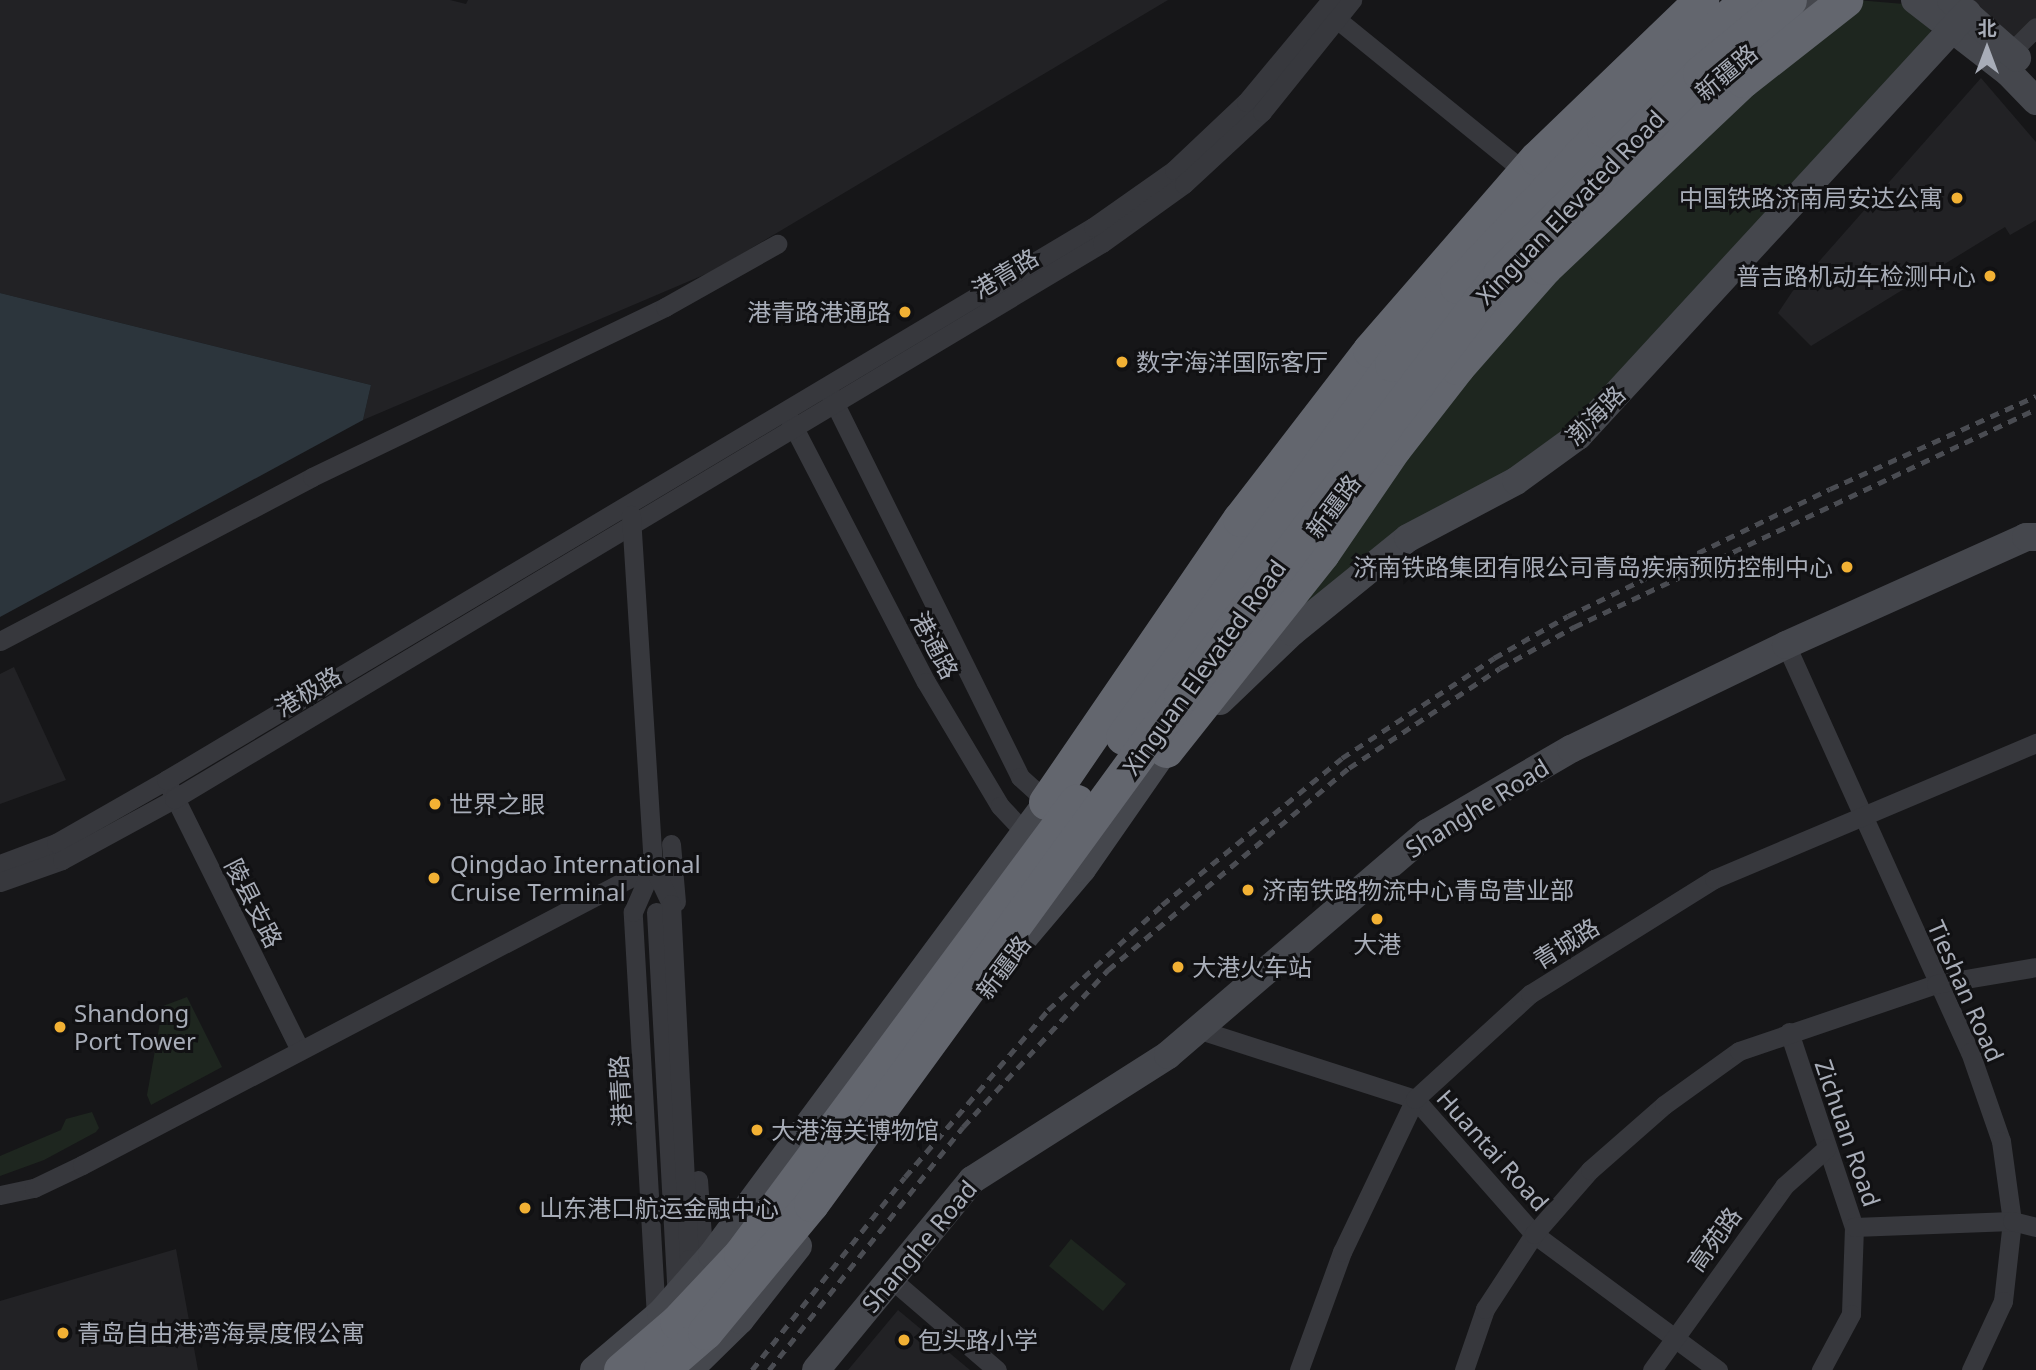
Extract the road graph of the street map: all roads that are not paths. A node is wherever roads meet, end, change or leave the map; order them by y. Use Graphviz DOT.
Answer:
graph roads {
  1 [pos="1352,0"];
  2 [pos="1701,0"];
  3 [pos="1716,0"];
  4 [pos="1747,0"];
  5 [pos="1789,0"];
  6 [pos="1813,0"];
  7 [pos="1846,0"];
  8 [pos="1915,0"];
  9 [pos="1331,10"];
  10 [pos="1957,14"];
  11 [pos="2036,27"];
  12 [pos="2011,52"];
  13 [pos="2036,80"];
  14 [pos="2036,101"];
  15 [pos="1533,179"];
  16 [pos="777,244"];
  17 [pos="831,395"];
  18 [pos="790,420"];
  19 [pos="630,503"];
  20 [pos="632,524"];
  21 [pos="2036,537"];
  22 [pos="0,641"];
  23 [pos="1786,645"];
  24 [pos="2036,743"];
  25 [pos="1166,750"];
  26 [pos="170,790"];
  27 [pos="1046,802"];
  28 [pos="1861,817"];
  29 [pos="1022,834"];
  30 [pos="1105,834"];
  31 [pos="671,844"];
  32 [pos="0,864"];
  33 [pos="653,866"];
  34 [pos="1082,869"];
  35 [pos="0,883"];
  36 [pos="656,912"];
  37 [pos="2036,967"];
  38 [pos="1936,984"];
  39 [pos="1197,1030"];
  40 [pos="1789,1032"];
  41 [pos="299,1048"];
  42 [pos="1415,1099"];
  43 [pos="1827,1148"];
  44 [pos="0,1195"];
  45 [pos="2012,1221"];
  46 [pos="1854,1227"];
  47 [pos="2036,1227"];
  48 [pos="1534,1234"];
  49 [pos="701,1267"];
  50 [pos="890,1279"];
  51 [pos="677,1294"];
  52 [pos="656,1317"];
  53 [pos="1672,1338"];
  54 [pos="594,1370"];
  55 [pos="621,1370"];
  56 [pos="661,1370"];
  57 [pos="689,1370"];
  58 [pos="816,1370"];
  59 [pos="997,1370"];
  60 [pos="1299,1370"];
  61 [pos="1464,1370"];
  62 [pos="1652,1370"];
  63 [pos="1718,1370"];
  64 [pos="1821,1370"];
  65 [pos="1971,1370"];
  1 -- 9 [label="street, 港青路"];
  2 -- 27 [label="highway, bridge"];
  3 -- 15 [label="main road, 新疆路"];
  4 -- 55 [label="highway, Xinguan Elevated Road, bridge"];
  5 -- 56 [label="highway, Xinguan Elevated Road, bridge"];
  6 -- 25 [label="main road, 新疆路"];
  7 -- 25 [label="highway"];
  8 -- 10 [label="main road"];
  9 -- 15 [label="street"];
  9 -- 17 [label="street, 港青路"];
  10 -- 12 [label="main road"];
  10 -- 14 [label="main road"];
  10 -- 25 [label="main road, 渤海路"];
  11 -- 12 [label="street"];
  12 -- 13 [label="main road"];
  15 -- 27 [label="main road, 新疆路"];
  16 -- 22 [label="street"];
  17 -- 18 [label="street, 港青路"];
  17 -- 27 [label="street, 港通路"];
  18 -- 19 [label="street, 港青路"];
  18 -- 20 [label="street, 港青路"];
  18 -- 29 [label="street, 港通路"];
  19 -- 20 [label="street, 港青路"];
  19 -- 26 [label="street, 港极路"];
  20 -- 26 [label="street, 港极路"];
  20 -- 33 [label="street, 港青路"];
  21 -- 23 [label="main road, Shanghe Road"];
  23 -- 28 [label="street, Tieshan Road"];
  23 -- 39 [label="main road, Shanghe Road"];
  24 -- 28 [label="street, 青城路"];
  25 -- 30 [label="main road, 新疆路"];
  26 -- 32 [label="street, 港极路"];
  26 -- 35 [label="street, 港极路"];
  26 -- 41 [label="street, 陵县支路"];
  27 -- 29 [label="main road, 新疆路"];
  27 -- 30 [label="street, 港通路"];
  28 -- 38 [label="street, Tieshan Road"];
  28 -- 42 [label="street, 青城路"];
  29 -- 34 [label="street, 港通路"];
  29 -- 49 [label="main road, 新疆路"];
  30 -- 34 [label="main road, 新疆路"];
  31 -- 49 [label="street"];
  33 -- 41 [label="street"];
  33 -- 49 [label="street, 港青路"];
  33 -- 52 [label="street, 港青路"];
  34 -- 57 [label="main road, 新疆路"];
  36 -- 51 [label="street"];
  37 -- 38 [label="street"];
  38 -- 40 [label="street"];
  38 -- 45 [label="street, Tieshan Road"];
  39 -- 42 [label="street, Huantai Road"];
  39 -- 50 [label="main road, Shanghe Road"];
  40 -- 43 [label="street, Zichuan Road"];
  40 -- 48 [label="street"];
  41 -- 44 [label="street"];
  42 -- 48 [label="street, Huantai Road"];
  42 -- 60 [label="street, 青城路"];
  43 -- 46 [label="street, Zichuan Road"];
  43 -- 53 [label="street, 高苑路"];
  45 -- 46 [label="street"];
  45 -- 47 [label="street"];
  45 -- 65 [label="street, Tieshan Road"];
  46 -- 64 [label="street, Zichuan Road"];
  48 -- 53 [label="street, Huantai Road"];
  48 -- 61 [label="street"];
  49 -- 51 [label="main road, 新疆路"];
  50 -- 58 [label="main road, Shanghe Road"];
  50 -- 59 [label="street"];
  51 -- 52 [label="main road, 新疆路"];
  52 -- 54 [label="main road, 新疆路"];
  53 -- 62 [label="street, 高苑路"];
  53 -- 63 [label="street, Huantai Road"];
}
